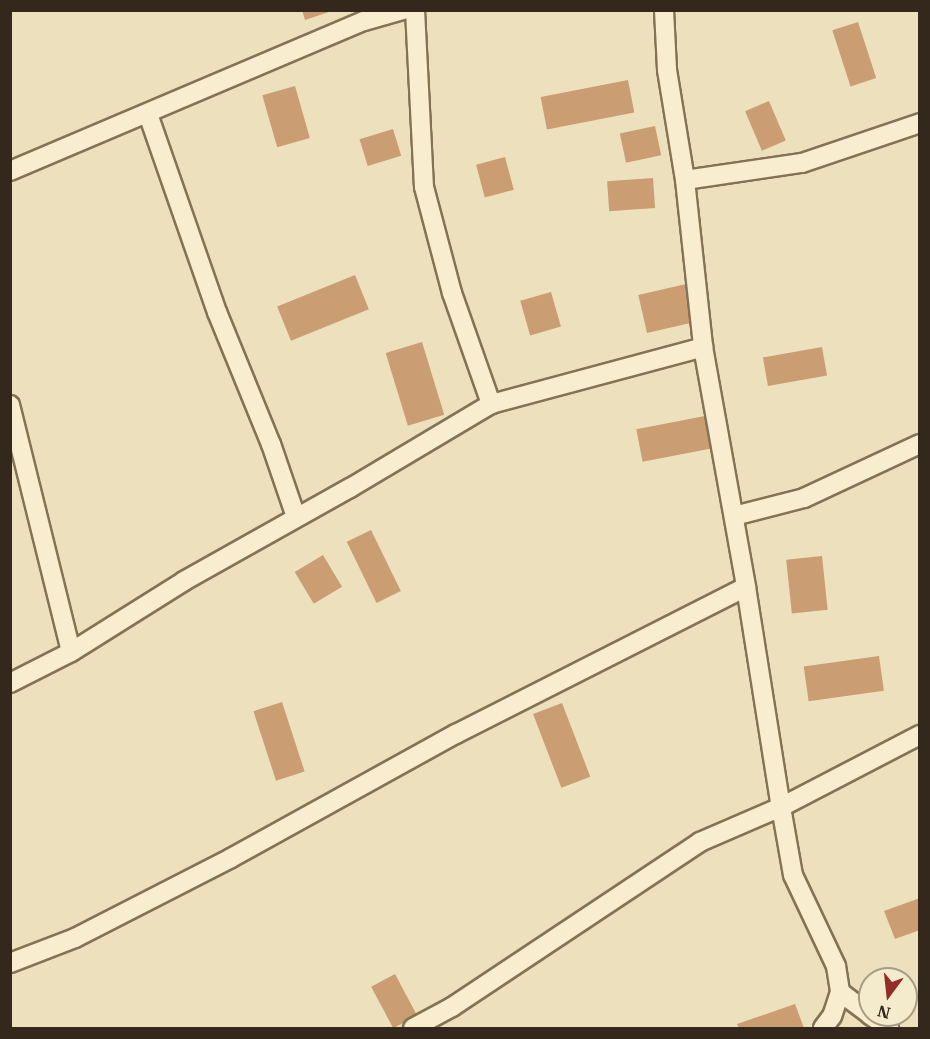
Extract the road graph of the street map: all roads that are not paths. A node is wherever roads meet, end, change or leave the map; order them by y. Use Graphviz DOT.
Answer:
graph roads {
  1 [pos="403,10"];
  2 [pos="415,10"];
  3 [pos="664,10"];
  4 [pos="148,114"];
  5 [pos="920,123"];
  6 [pos="10,171"];
  7 [pos="685,180"];
  8 [pos="703,347"];
  9 [pos="491,404"];
  10 [pos="10,405"];
  11 [pos="920,444"];
  12 [pos="734,516"];
  13 [pos="296,517"];
  14 [pos="746,587"];
  15 [pos="71,652"];
  16 [pos="10,683"];
  17 [pos="920,735"];
  18 [pos="781,807"];
  19 [pos="10,963"];
  20 [pos="840,992"];
  21 [pos="858,1006"];
  22 [pos="413,1029"];
  23 [pos="824,1029"];
  1 -- 4 [label="street"];
  2 -- 9 [label="street"];
  3 -- 7 [label="street"];
  4 -- 6 [label="street"];
  4 -- 13 [label="street"];
  5 -- 7 [label="street"];
  7 -- 8 [label="street"];
  8 -- 9 [label="street"];
  8 -- 12 [label="street"];
  9 -- 13 [label="street"];
  10 -- 15 [label="street"];
  11 -- 12 [label="street"];
  12 -- 14 [label="street"];
  13 -- 15 [label="street"];
  14 -- 18 [label="street"];
  14 -- 19 [label="street"];
  15 -- 16 [label="street"];
  17 -- 18 [label="street"];
  18 -- 20 [label="street"];
  18 -- 22 [label="street"];
  20 -- 21 [label="street"];
  20 -- 23 [label="street"];
}
